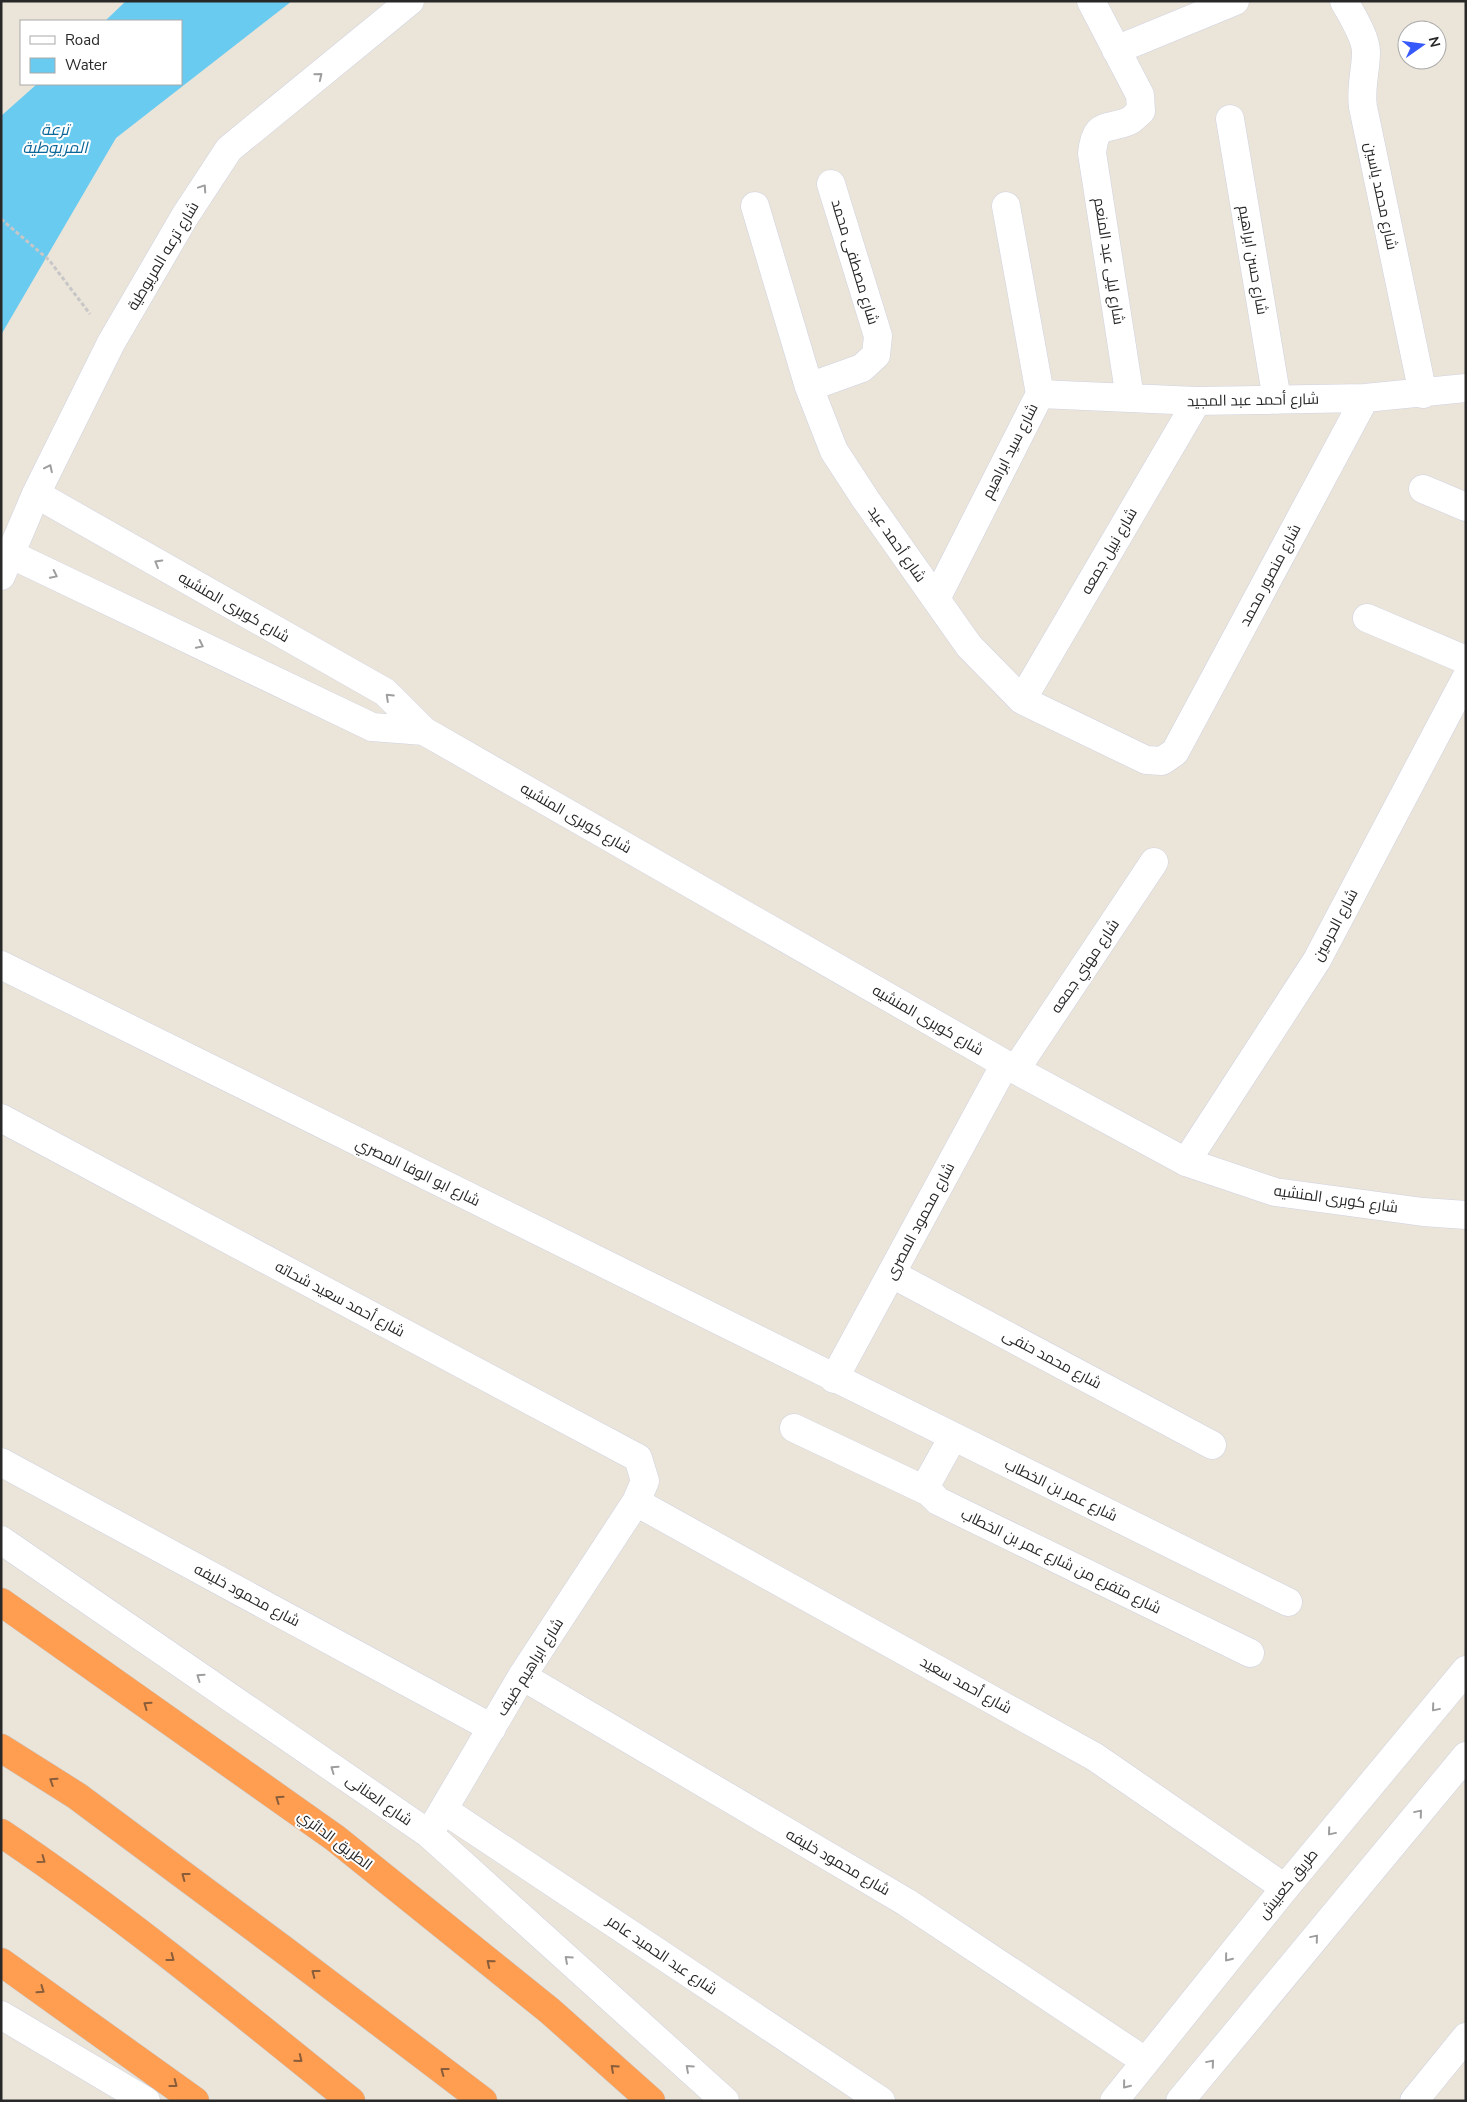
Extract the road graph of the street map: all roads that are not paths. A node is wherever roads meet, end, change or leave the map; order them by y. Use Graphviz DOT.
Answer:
graph roads {
  1 [pos="410,1"];
  2 [pos="1091,1"];
  3 [pos="1235,1"];
  4 [pos="1344,1"];
  5 [pos="1116,50"];
  6 [pos="1230,119"];
  7 [pos="831,184"];
  8 [pos="755,206"];
  9 [pos="1006,206"];
  10 [pos="809,387"];
  11 [pos="1466,388"];
  12 [pos="1040,394"];
  13 [pos="1423,394"];
  14 [pos="1130,398"];
  15 [pos="1365,398"];
  16 [pos="1277,400"];
  17 [pos="1197,401"];
  18 [pos="1424,489"];
  19 [pos="36,494"];
  20 [pos="1466,507"];
  21 [pos="5,565"];
  22 [pos="936,599"];
  23 [pos="1367,618"];
  24 [pos="1466,660"];
  25 [pos="1466,678"];
  26 [pos="1022,700"];
  27 [pos="424,731"];
  28 [pos="1175,752"];
  29 [pos="1154,862"];
  30 [pos="1,965"];
  31 [pos="1011,1066"];
  32 [pos="1,1118"];
  33 [pos="1186,1162"];
  34 [pos="1466,1215"];
  35 [pos="892,1274"];
  36 [pos="834,1379"];
  37 [pos="794,1428"];
  38 [pos="953,1437"];
  39 [pos="1212,1445"];
  40 [pos="1,1462"];
  41 [pos="929,1492"];
  42 [pos="636,1502"];
  43 [pos="1,1540"];
  44 [pos="1,1602"];
  45 [pos="1288,1602"];
  46 [pos="1250,1653"];
  47 [pos="1466,1670"];
  48 [pos="522,1676"];
  49 [pos="492,1728"];
  50 [pos="1,1748"];
  51 [pos="1466,1756"];
  52 [pos="444,1810"];
  53 [pos="1,1833"];
  54 [pos="430,1834"];
  55 [pos="1285,1888"];
  56 [pos="1,1962"];
  57 [pos="1,2015"];
  58 [pos="1466,2037"];
  59 [pos="1145,2061"];
  60 [pos="146,2101"];
  61 [pos="195,2101"];
  62 [pos="351,2101"];
  63 [pos="483,2101"];
  64 [pos="651,2101"];
  65 [pos="725,2101"];
  66 [pos="881,2101"];
  67 [pos="1114,2101"];
  68 [pos="1180,2101"];
  69 [pos="1414,2101"];
  19 -- 1 [label="street, شارع ترعه المريوطية, one-way"];
  2 -- 5 [label="street"];
  3 -- 5 [label="street"];
  4 -- 13 [label="street, شارع محمد ياسين"];
  5 -- 14 [label="street, شارع ليلى عبد المنعم"];
  6 -- 16 [label="street, شارع حسن ابراهيم"];
  7 -- 10 [label="street, شارع مصطفى محمد"];
  8 -- 10 [label="street, شارع أحمد عيد"];
  9 -- 12 [label="street, شارع سيد ابراهيم"];
  10 -- 22 [label="street, شارع أحمد عيد"];
  11 -- 13 [label="street, شارع أحمد عبد المجيد"];
  12 -- 14 [label="street, شارع أحمد عبد المجيد"];
  12 -- 22 [label="street, شارع سيد ابراهيم"];
  13 -- 15 [label="street, شارع أحمد عبد المجيد"];
  14 -- 17 [label="street, شارع أحمد عبد المجيد"];
  15 -- 16 [label="street, شارع أحمد عبد المجيد"];
  15 -- 28 [label="street, شارع منصور محمد"];
  16 -- 17 [label="street, شارع أحمد عبد المجيد"];
  17 -- 26 [label="street, شارع نبيل جمعه"];
  18 -- 20 [label="street"];
  19 -- 21 [label="street, شارع ترعه المريوطية"];
  27 -- 19 [label="street, شارع كوبرى المنشيه, one-way"];
  21 -- 27 [label="street, شارع كوبرى المنشيه, one-way"];
  22 -- 26 [label="street, شارع أحمد عيد"];
  23 -- 24 [label="street"];
  25 -- 33 [label="street, شارع الحرمين"];
  26 -- 28 [label="street, شارع أحمد عيد"];
  27 -- 31 [label="street, شارع كوبرى المنشيه"];
  29 -- 31 [label="street, شارع مهني جمعه"];
  30 -- 36 [label="street, شارع ابو الوفا المصري"];
  31 -- 33 [label="street, شارع كوبرى المنشيه"];
  31 -- 35 [label="street, شارع محمود المصرى"];
  32 -- 42 [label="street, شارع أحمد سعيد شحاته"];
  33 -- 34 [label="street, شارع كوبرى المنشيه"];
  35 -- 36 [label="street, شارع محمود المصرى"];
  35 -- 39 [label="street, شارع محمد حنفى"];
  36 -- 38 [label="street, شارع عمر بن الخطاب"];
  37 -- 41 [label="street, شارع متفرع من شارع عمر بن الخطاب"];
  38 -- 41 [label="street"];
  38 -- 45 [label="street, شارع عمر بن الخطاب"];
  40 -- 49 [label="street, شارع محمود خليفه"];
  41 -- 46 [label="street, شارع متفرع من شارع عمر بن الخطاب"];
  42 -- 48 [label="street, شارع ابراهيم ضيف"];
  42 -- 55 [label="street, شارع أحمد سعيد"];
  54 -- 43 [label="street, شارع العنانى, one-way"];
  64 -- 44 [label="highway, الطريق الدائري, one-way"];
  47 -- 55 [label="street, طريق كعبيش, one-way"];
  48 -- 49 [label="street, شارع ابراهيم ضيف"];
  48 -- 59 [label="street, شارع محمود خليفه"];
  49 -- 52 [label="street, شارع ابراهيم ضيف"];
  63 -- 50 [label="highway, one-way"];
  68 -- 51 [label="street, one-way"];
  52 -- 54 [label="street, شارع ابراهيم ضيف"];
  52 -- 66 [label="street, شارع عبد الحميد عامر"];
  53 -- 62 [label="highway, one-way"];
  65 -- 54 [label="street, شارع العنانى, one-way"];
  55 -- 59 [label="street, طريق كعبيش, one-way"];
  56 -- 61 [label="highway, one-way"];
  57 -- 60 [label="street"];
  58 -- 69 [label="street"];
  59 -- 67 [label="street, طريق كعبيش, one-way"];
}
